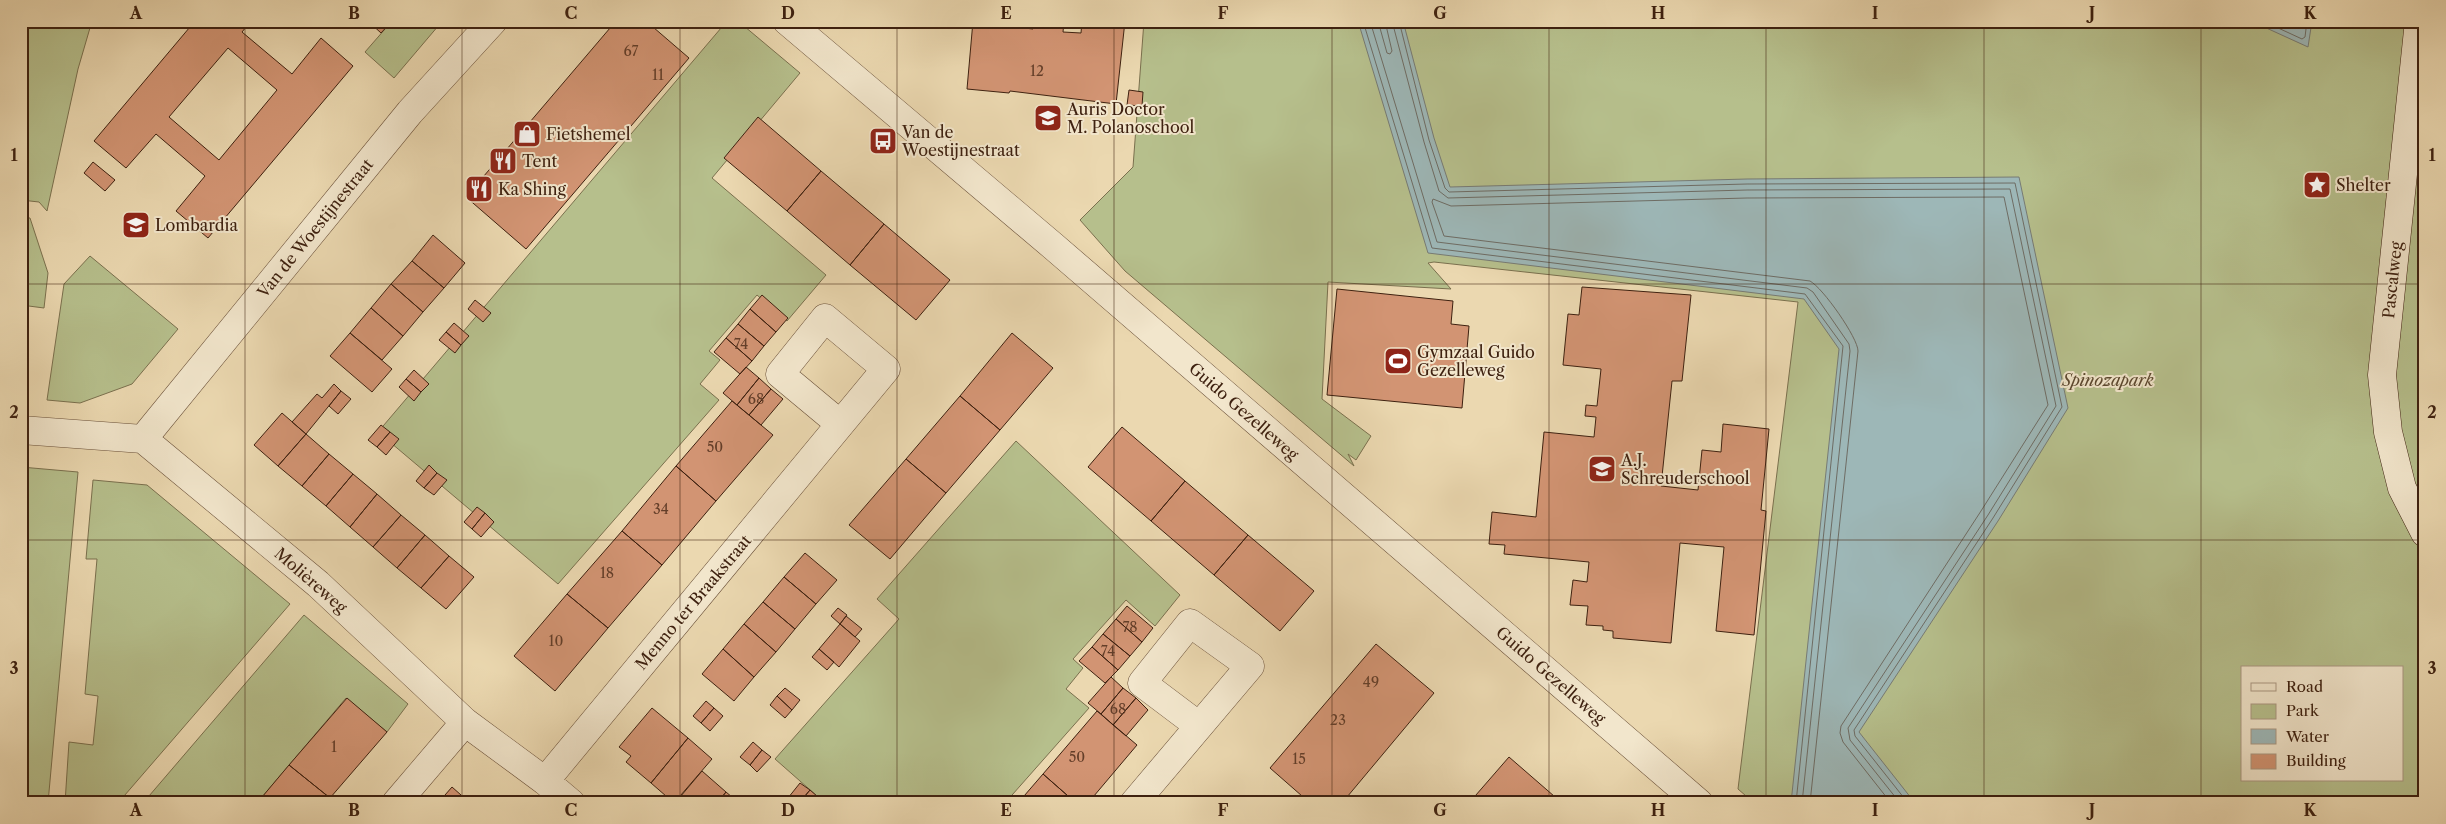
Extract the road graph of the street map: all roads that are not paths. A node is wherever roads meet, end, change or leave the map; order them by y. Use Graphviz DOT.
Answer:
graph roads {
  1 [pos="493,21"];
  2 [pos="787,21"];
  3 [pos="2419,21"];
  4 [pos="840,424"];
  5 [pos="21,430"];
  6 [pos="143,439"];
  7 [pos="2425,533"];
  8 [pos="465,722"];
  9 [pos="1199,726"];
  10 [pos="545,781"];
  11 [pos="396,803"];
  12 [pos="571,803"];
  13 [pos="1134,803"];
  14 [pos="1700,803"];
  1 -- 6 [label="street, Van de Woestijnestraat"];
  2 -- 14 [label="street, Guido Gezelleweg"];
  3 -- 7 [label="street, Pascalweg"];
  4 -- 10 [label="street, Menno ter Braakstraat"];
  5 -- 6 [label="street"];
  6 -- 8 [label="street, Molièreweg"];
  8 -- 10 [label="street, Molièreweg"];
  8 -- 11 [label="street"];
  9 -- 13 [label="street"];
  10 -- 12 [label="street, Molièreweg"];
}
